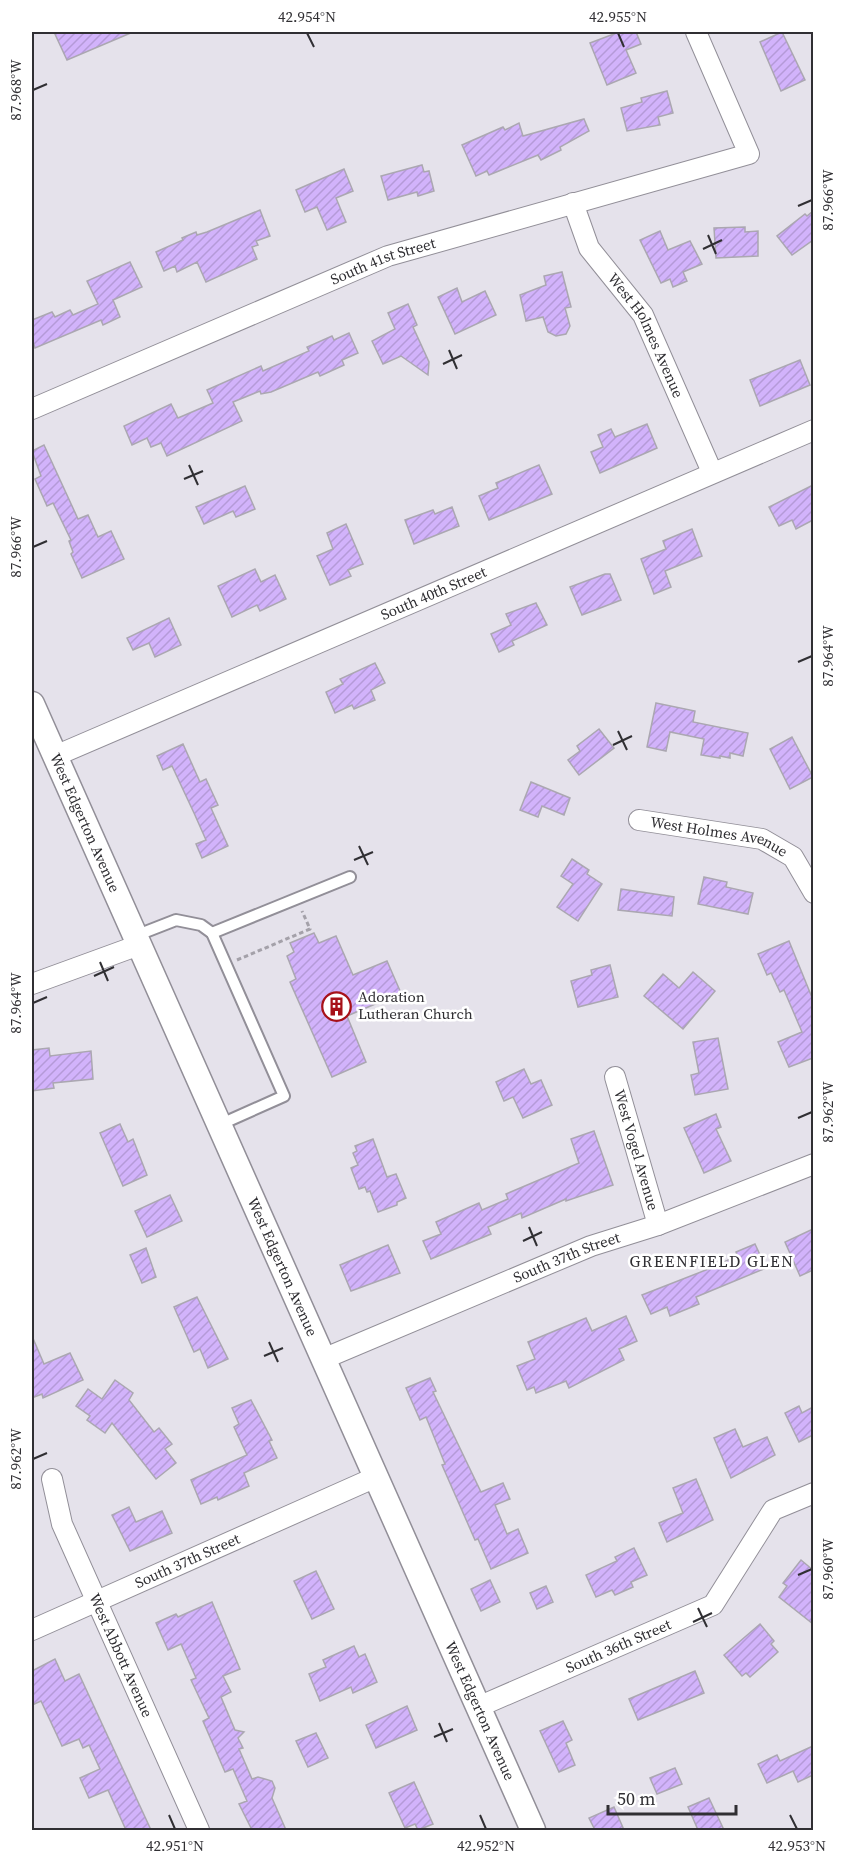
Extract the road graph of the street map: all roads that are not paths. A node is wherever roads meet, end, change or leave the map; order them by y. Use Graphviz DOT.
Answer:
graph roads {
  1 [pos="696,32"];
  2 [pos="573,204"];
  3 [pos="32,409"];
  4 [pos="813,430"];
  5 [pos="712,472"];
  6 [pos="32,704"];
  7 [pos="55,756"];
  8 [pos="639,820"];
  9 [pos="350,877"];
  10 [pos="813,893"];
  11 [pos="212,933"];
  12 [pos="137,941"];
  13 [pos="32,984"];
  14 [pos="615,1077"];
  15 [pos="219,1125"];
  16 [pos="813,1164"];
  17 [pos="658,1226"];
  18 [pos="323,1359"];
  19 [pos="376,1477"];
  20 [pos="52,1479"];
  21 [pos="813,1493"];
  22 [pos="96,1602"];
  23 [pos="32,1630"];
  24 [pos="478,1707"];
  25 [pos="199,1830"];
  26 [pos="533,1830"];
  1 -- 2 [label="street, South 41st Street"];
  2 -- 3 [label="street, South 41st Street"];
  2 -- 5 [label="street, West Holmes Avenue"];
  4 -- 5 [label="street, South 40th Street"];
  5 -- 7 [label="street, South 40th Street"];
  6 -- 7 [label="street, West Edgerton Avenue"];
  7 -- 12 [label="street, West Edgerton Avenue"];
  8 -- 10 [label="street, West Holmes Avenue"];
  9 -- 11 [label="lane"];
  11 -- 12 [label="lane"];
  11 -- 15 [label="lane"];
  12 -- 13 [label="street"];
  12 -- 15 [label="street, West Edgerton Avenue"];
  14 -- 17 [label="street, West Vogel Avenue"];
  15 -- 18 [label="street, West Edgerton Avenue"];
  16 -- 17 [label="street, South 37th Street"];
  17 -- 18 [label="street, South 37th Street"];
  18 -- 19 [label="street, West Edgerton Avenue"];
  19 -- 22 [label="street, South 37th Street"];
  19 -- 24 [label="street, West Edgerton Avenue"];
  20 -- 22 [label="street, West Abbott Avenue"];
  21 -- 24 [label="street, South 36th Street"];
  22 -- 23 [label="street, South 37th Street"];
  22 -- 25 [label="street, West Abbott Avenue"];
  24 -- 26 [label="street, West Edgerton Avenue"];
}
